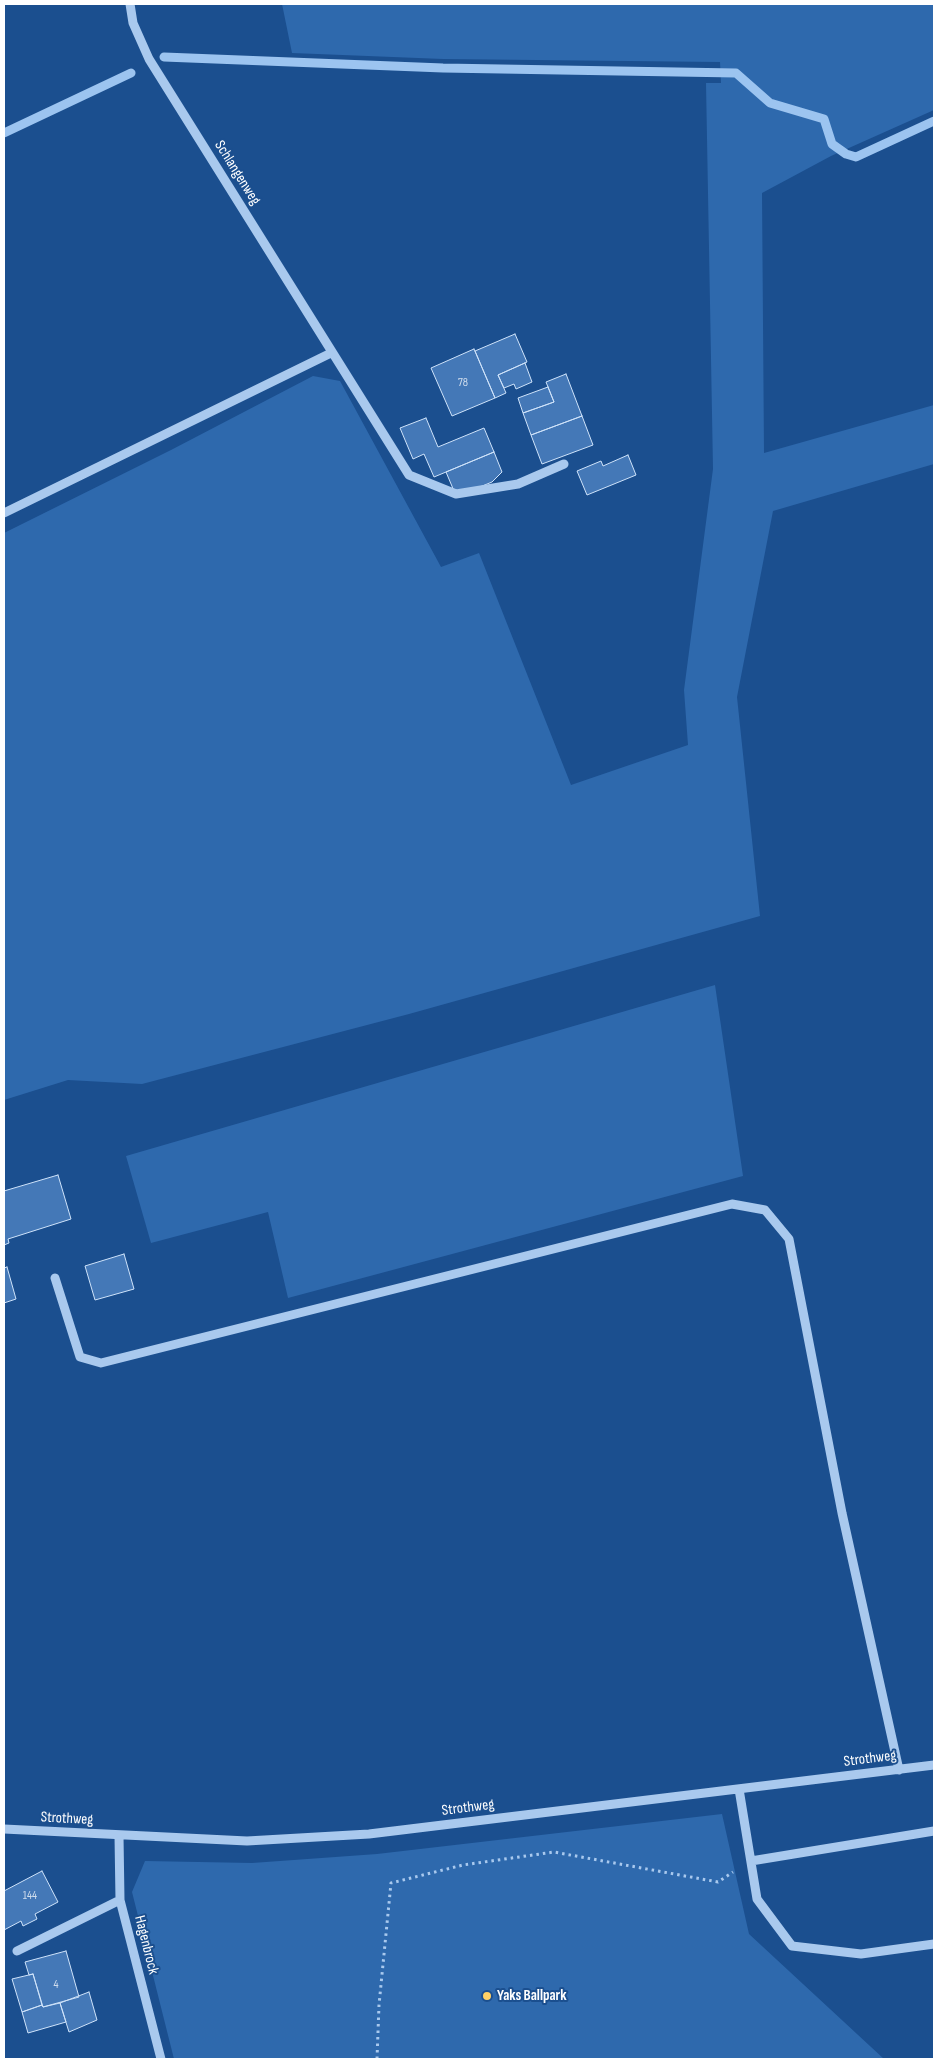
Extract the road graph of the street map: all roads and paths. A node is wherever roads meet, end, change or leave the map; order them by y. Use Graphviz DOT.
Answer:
graph roads {
  1 [pos="130,4"];
  2 [pos="331,353"];
  3 [pos="564,464"];
  4 [pos="4,513"];
  5 [pos="55,1278"];
  6 [pos="934,1765"];
  7 [pos="899,1770"];
  8 [pos="739,1789"];
  9 [pos="4,1829"];
  10 [pos="934,1831"];
  11 [pos="119,1836"];
  12 [pos="751,1861"];
  13 [pos="120,1900"];
  14 [pos="934,1944"];
  15 [pos="17,1951"];
  16 [pos="161,2059"];
  17 [pos="377,2059"];
  1 -- 2 [label="street, Schlangenweg"];
  2 -- 3 [label="street, Schlangenweg"];
  2 -- 4 [label="street"];
  5 -- 7 [label="street"];
  6 -- 7 [label="street, Strothweg"];
  7 -- 8 [label="street, Strothweg"];
  8 -- 11 [label="street, Strothweg"];
  8 -- 12 [label="street"];
  9 -- 11 [label="street, Strothweg"];
  10 -- 12 [label="street"];
  11 -- 13 [label="street, Hagenbrock"];
  12 -- 14 [label="street"];
  12 -- 17 [label="path"];
  13 -- 15 [label="street"];
  13 -- 16 [label="street, Hagenbrock"];
}
